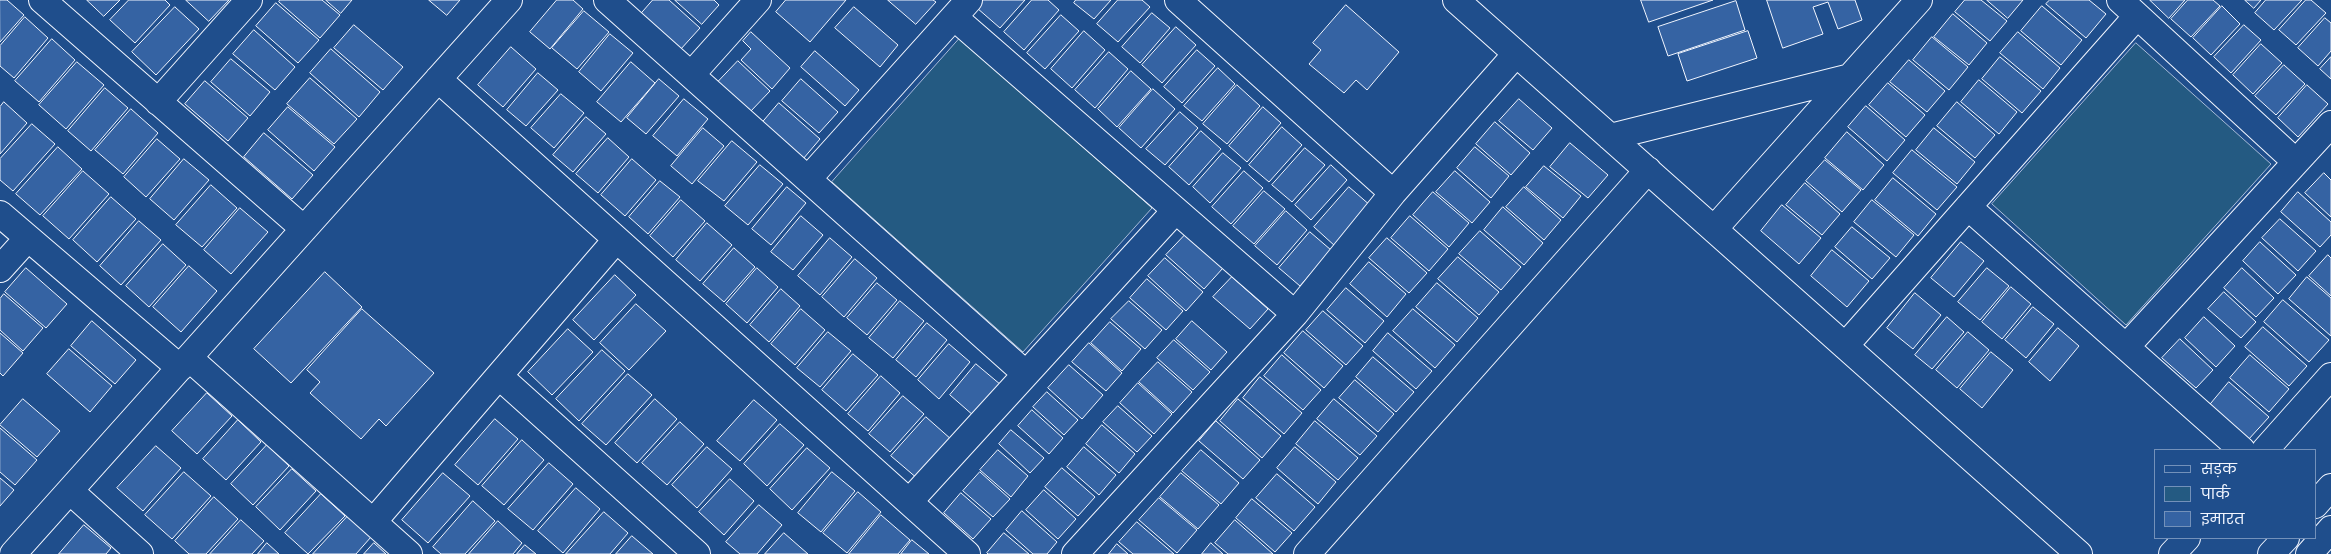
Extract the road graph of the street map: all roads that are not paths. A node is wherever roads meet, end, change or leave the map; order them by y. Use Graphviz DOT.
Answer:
graph roads {
  1 [pos="42,0"];
  2 [pos="249,0"];
  3 [pos="508,0"];
  4 [pos="607,0"];
  5 [pos="758,0"];
  6 [pos="1178,0"];
  7 [pos="1456,0"];
  8 [pos="1916,1"];
  9 [pos="2128,8"];
  10 [pos="962,9"];
  11 [pos="1516,54"];
  12 [pos="691,75"];
  13 [pos="1850,76"];
  14 [pos="438,79"];
  15 [pos="158,102"];
  16 [pos="2331,124"];
  17 [pos="1610,137"];
  18 [pos="2296,162"];
  19 [pos="1648,170"];
  20 [pos="808,179"];
  21 [pos="1393,193"];
  22 [pos="1968,207"];
  23 [pos="1175,211"];
  24 [pos="0,214"];
  25 [pos="304,229"];
  26 [pos="1714,229"];
  27 [pos="28,238"];
  28 [pos="616,240"];
  29 [pos="0,269"];
  30 [pos="1295,314"];
  31 [pos="1845,346"];
  32 [pos="2126,347"];
  33 [pos="184,363"];
  34 [pos="1026,374"];
  35 [pos="2331,376"];
  36 [pos="500,378"];
  37 [pos="2241,449"];
  38 [pos="2266,449"];
  39 [pos="2331,487"];
  40 [pos="70,491"];
  41 [pos="909,502"];
  42 [pos="2316,504"];
  43 [pos="373,522"];
  44 [pos="2331,529"];
  45 [pos="2186,539"];
  46 [pos="2285,539"];
  47 [pos="13,554"];
  48 [pos="140,554"];
  49 [pos="409,554"];
  50 [pos="696,554"];
  51 [pos="967,554"];
  52 [pos="1075,554"];
  53 [pos="1307,554"];
  54 [pos="2079,554"];
  55 [pos="2172,554"];
  56 [pos="2271,554"];
  57 [pos="2309,554"];
  1 -- 15 [label="street"];
  2 -- 15 [label="street"];
  3 -- 14 [label="street"];
  4 -- 12 [label="street"];
  5 -- 12 [label="street"];
  6 -- 21 [label="street"];
  7 -- 11 [label="street"];
  8 -- 13 [label="street"];
  9 -- 18 [label="street"];
  9 -- 22 [label="street"];
  10 -- 20 [label="street"];
  10 -- 23 [label="street"];
  11 -- 17 [label="street"];
  11 -- 21 [label="street"];
  12 -- 20 [label="street"];
  13 -- 17 [label="street"];
  13 -- 26 [label="street"];
  14 -- 25 [label="street"];
  14 -- 28 [label="street"];
  15 -- 25 [label="street"];
  16 -- 18 [label="street"];
  17 -- 19 [label="street"];
  18 -- 32 [label="street"];
  19 -- 26 [label="street"];
  19 -- 53 [label="street"];
  20 -- 34 [label="street"];
  21 -- 30 [label="street"];
  22 -- 31 [label="street"];
  22 -- 32 [label="street"];
  23 -- 30 [label="street"];
  23 -- 34 [label="street"];
  24 -- 27 [label="street"];
  25 -- 33 [label="street"];
  26 -- 31 [label="street"];
  27 -- 29 [label="street"];
  27 -- 33 [label="street"];
  28 -- 36 [label="street"];
  28 -- 41 [label="street"];
  30 -- 52 [label="street"];
  31 -- 54 [label="street"];
  32 -- 37 [label="street"];
  33 -- 40 [label="street"];
  33 -- 43 [label="street"];
  34 -- 41 [label="street"];
  35 -- 38 [label="street"];
  36 -- 43 [label="street"];
  36 -- 50 [label="street"];
  39 -- 42 [label="street"];
  40 -- 47 [label="street"];
  40 -- 48 [label="street"];
  41 -- 51 [label="street"];
  43 -- 49 [label="street"];
  44 -- 57 [label="street"];
  45 -- 55 [label="street"];
  46 -- 56 [label="street"];
}
